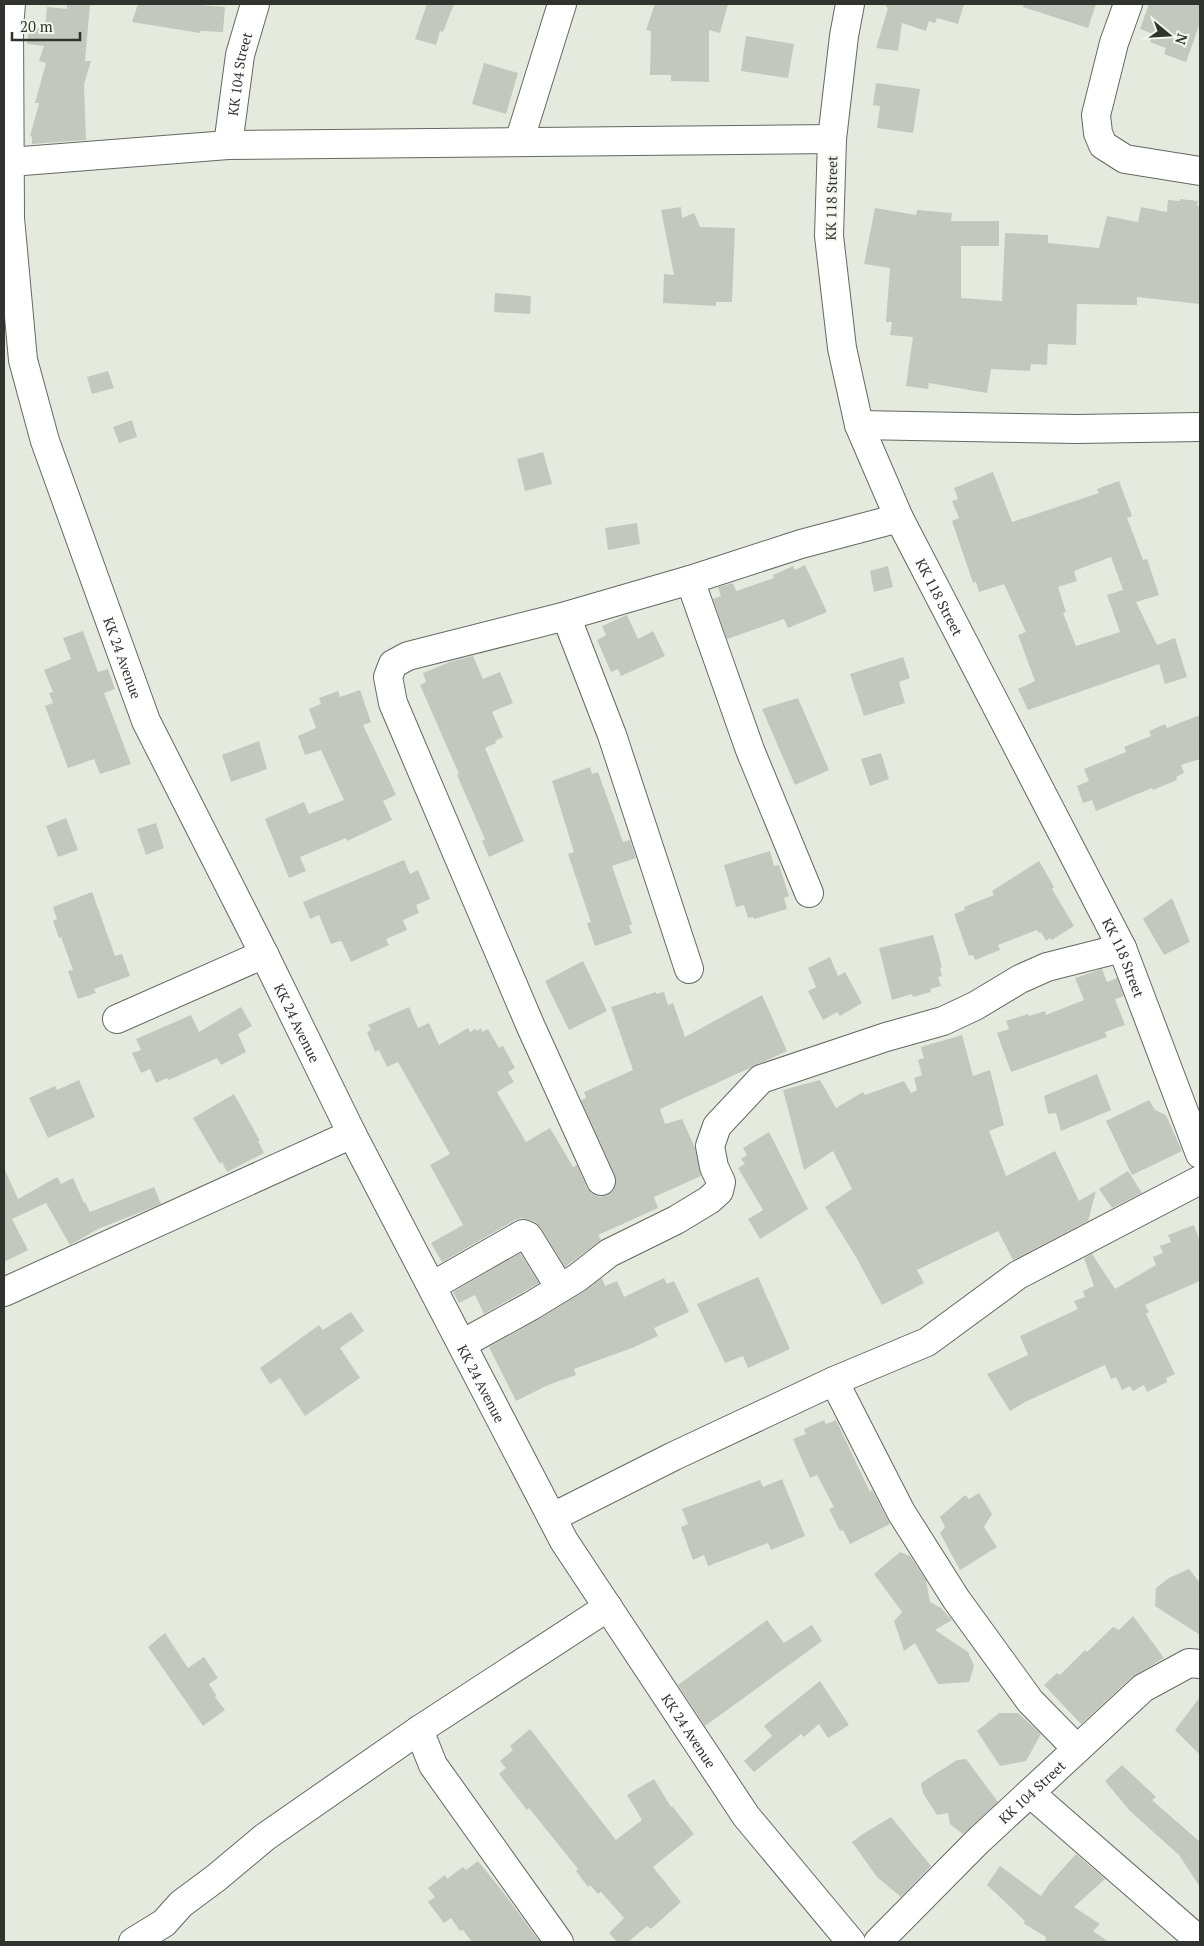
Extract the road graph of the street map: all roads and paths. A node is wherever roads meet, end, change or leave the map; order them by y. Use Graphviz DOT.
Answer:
graph roads {
  1 [pos="255,4"];
  2 [pos="562,4"];
  3 [pos="850,4"];
  4 [pos="1128,4"];
  5 [pos="8,19"];
  6 [pos="832,139"];
  7 [pos="519,142"];
  8 [pos="228,145"];
  9 [pos="10,162"];
  10 [pos="1200,171"];
  11 [pos="13,362"];
  12 [pos="859,425"];
  13 [pos="1200,427"];
  14 [pos="899,518"];
  15 [pos="690,580"];
  16 [pos="566,616"];
  17 [pos="809,893"];
  18 [pos="1122,948"];
  19 [pos="264,954"];
  20 [pos="689,969"];
  21 [pos="117,1020"];
  22 [pos="352,1134"];
  23 [pos="1200,1154"];
  24 [pos="1200,1180"];
  25 [pos="601,1181"];
  26 [pos="432,1286"];
  27 [pos="560,1288"];
  28 [pos="4,1292"];
  29 [pos="462,1344"];
  30 [pos="834,1381"];
  31 [pos="552,1517"];
  32 [pos="608,1607"];
  33 [pos="1200,1664"];
  34 [pos="419,1730"];
  35 [pos="1077,1749"];
  36 [pos="1030,1793"];
  37 [pos="1200,1940"];
  38 [pos="133,1942"];
  39 [pos="559,1942"];
  40 [pos="852,1942"];
  41 [pos="878,1942"];
  1 -- 8 [label="street, KK 104 Street"];
  2 -- 7 [label="street"];
  3 -- 6 [label="street, KK 118 Street"];
  4 -- 10 [label="street"];
  5 -- 9 [label="street, KK 24 Avenue"];
  6 -- 7 [label="street"];
  6 -- 12 [label="street, KK 118 Street"];
  7 -- 8 [label="street"];
  8 -- 9 [label="street"];
  9 -- 11 [label="street, KK 24 Avenue"];
  11 -- 19 [label="street, KK 24 Avenue"];
  12 -- 13 [label="street"];
  12 -- 14 [label="street, KK 118 Street"];
  14 -- 15 [label="street"];
  14 -- 18 [label="street, KK 118 Street"];
  15 -- 16 [label="street"];
  15 -- 17 [label="street"];
  16 -- 20 [label="street"];
  16 -- 25 [label="street"];
  18 -- 23 [label="street, KK 118 Street"];
  18 -- 27 [label="street"];
  19 -- 21 [label="street"];
  19 -- 22 [label="street, KK 24 Avenue"];
  22 -- 26 [label="street, KK 24 Avenue"];
  22 -- 28 [label="street"];
  24 -- 30 [label="street"];
  26 -- 27 [label="street"];
  26 -- 29 [label="street, KK 24 Avenue"];
  27 -- 29 [label="street"];
  29 -- 31 [label="street, KK 24 Avenue"];
  30 -- 31 [label="street"];
  30 -- 35 [label="street"];
  31 -- 32 [label="street, KK 24 Avenue"];
  32 -- 34 [label="street"];
  32 -- 40 [label="street, KK 24 Avenue"];
  33 -- 35 [label="street, KK 104 Street"];
  34 -- 38 [label="street"];
  34 -- 39 [label="street"];
  35 -- 36 [label="street, KK 104 Street"];
  36 -- 37 [label="street"];
  36 -- 41 [label="street, KK 104 Street"];
}
